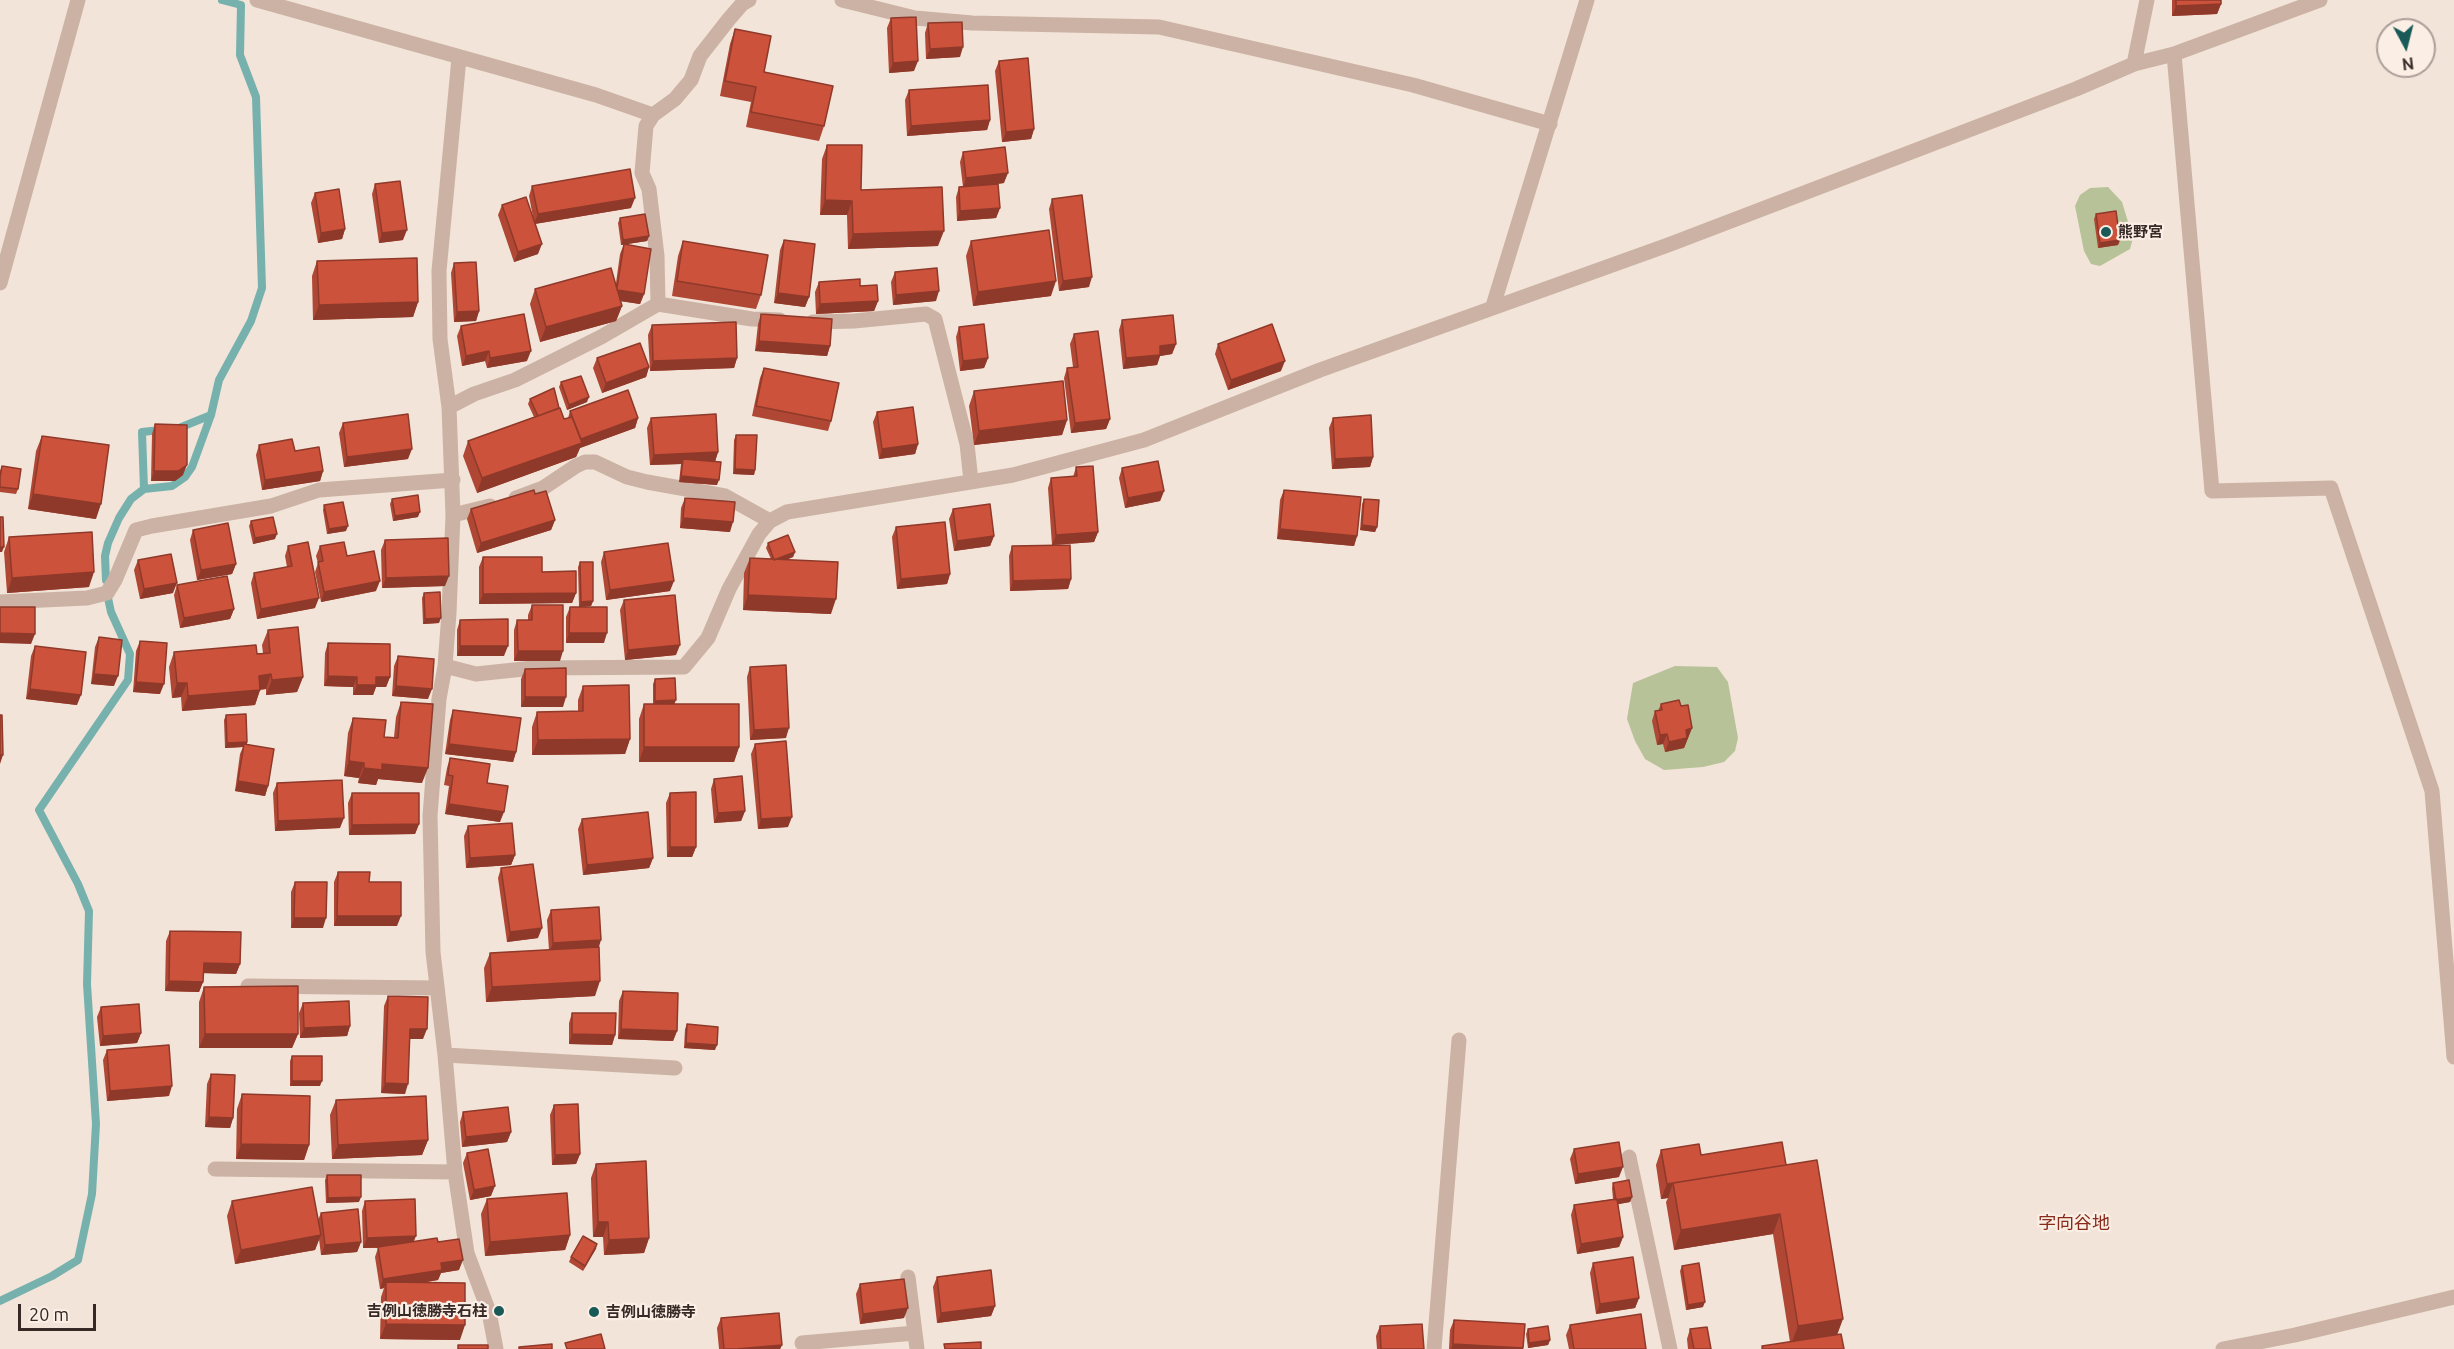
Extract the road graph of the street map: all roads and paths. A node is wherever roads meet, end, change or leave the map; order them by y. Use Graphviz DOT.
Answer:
graph roads {
  1 [pos="78,0"];
  2 [pos="257,0"];
  3 [pos="842,0"];
  4 [pos="1587,0"];
  5 [pos="2147,0"];
  6 [pos="2320,0"];
  7 [pos="744,1"];
  8 [pos="2174,54"];
  9 [pos="459,58"];
  10 [pos="2134,64"];
  11 [pos="653,115"];
  12 [pos="1550,124"];
  13 [pos="0,283"];
  14 [pos="658,304"];
  15 [pos="1493,306"];
  16 [pos="449,407"];
  17 [pos="453,480"];
  18 [pos="971,481"];
  19 [pos="453,515"];
  20 [pos="770,521"];
  21 [pos="0,602"];
  22 [pos="445,666"];
  23 [pos="248,986"];
  24 [pos="437,988"];
  25 [pos="1459,1040"];
  26 [pos="445,1055"];
  27 [pos="2454,1058"];
  28 [pos="675,1068"];
  29 [pos="1629,1157"];
  30 [pos="216,1169"];
  31 [pos="455,1172"];
  32 [pos="908,1277"];
  33 [pos="2454,1297"];
  34 [pos="915,1333"];
  35 [pos="802,1343"];
  36 [pos="496,1349"];
  37 [pos="917,1349"];
  38 [pos="1434,1349"];
  39 [pos="1671,1349"];
  40 [pos="2223,1349"];
  1 -- 13 [label="street"];
  2 -- 9 [label="street"];
  3 -- 12 [label="street"];
  4 -- 12 [label="street"];
  5 -- 10 [label="street"];
  6 -- 8 [label="street"];
  7 -- 11 [label="street"];
  8 -- 10 [label="street"];
  8 -- 27 [label="street"];
  9 -- 11 [label="street"];
  9 -- 16 [label="street"];
  10 -- 15 [label="street"];
  11 -- 14 [label="street"];
  12 -- 15 [label="street"];
  14 -- 16 [label="street"];
  14 -- 18 [label="street"];
  15 -- 18 [label="street"];
  16 -- 17 [label="street"];
  17 -- 19 [label="street"];
  17 -- 21 [label="street"];
  18 -- 20 [label="street"];
  19 -- 20 [label="street"];
  19 -- 22 [label="street"];
  20 -- 22 [label="street"];
  22 -- 24 [label="street"];
  23 -- 24 [label="street"];
  24 -- 26 [label="street"];
  25 -- 38 [label="street"];
  26 -- 28 [label="street"];
  26 -- 31 [label="street"];
  29 -- 39 [label="street"];
  30 -- 31 [label="street"];
  31 -- 36 [label="street"];
  32 -- 34 [label="street"];
  33 -- 40 [label="street"];
  34 -- 35 [label="street"];
  34 -- 37 [label="street"];
}
